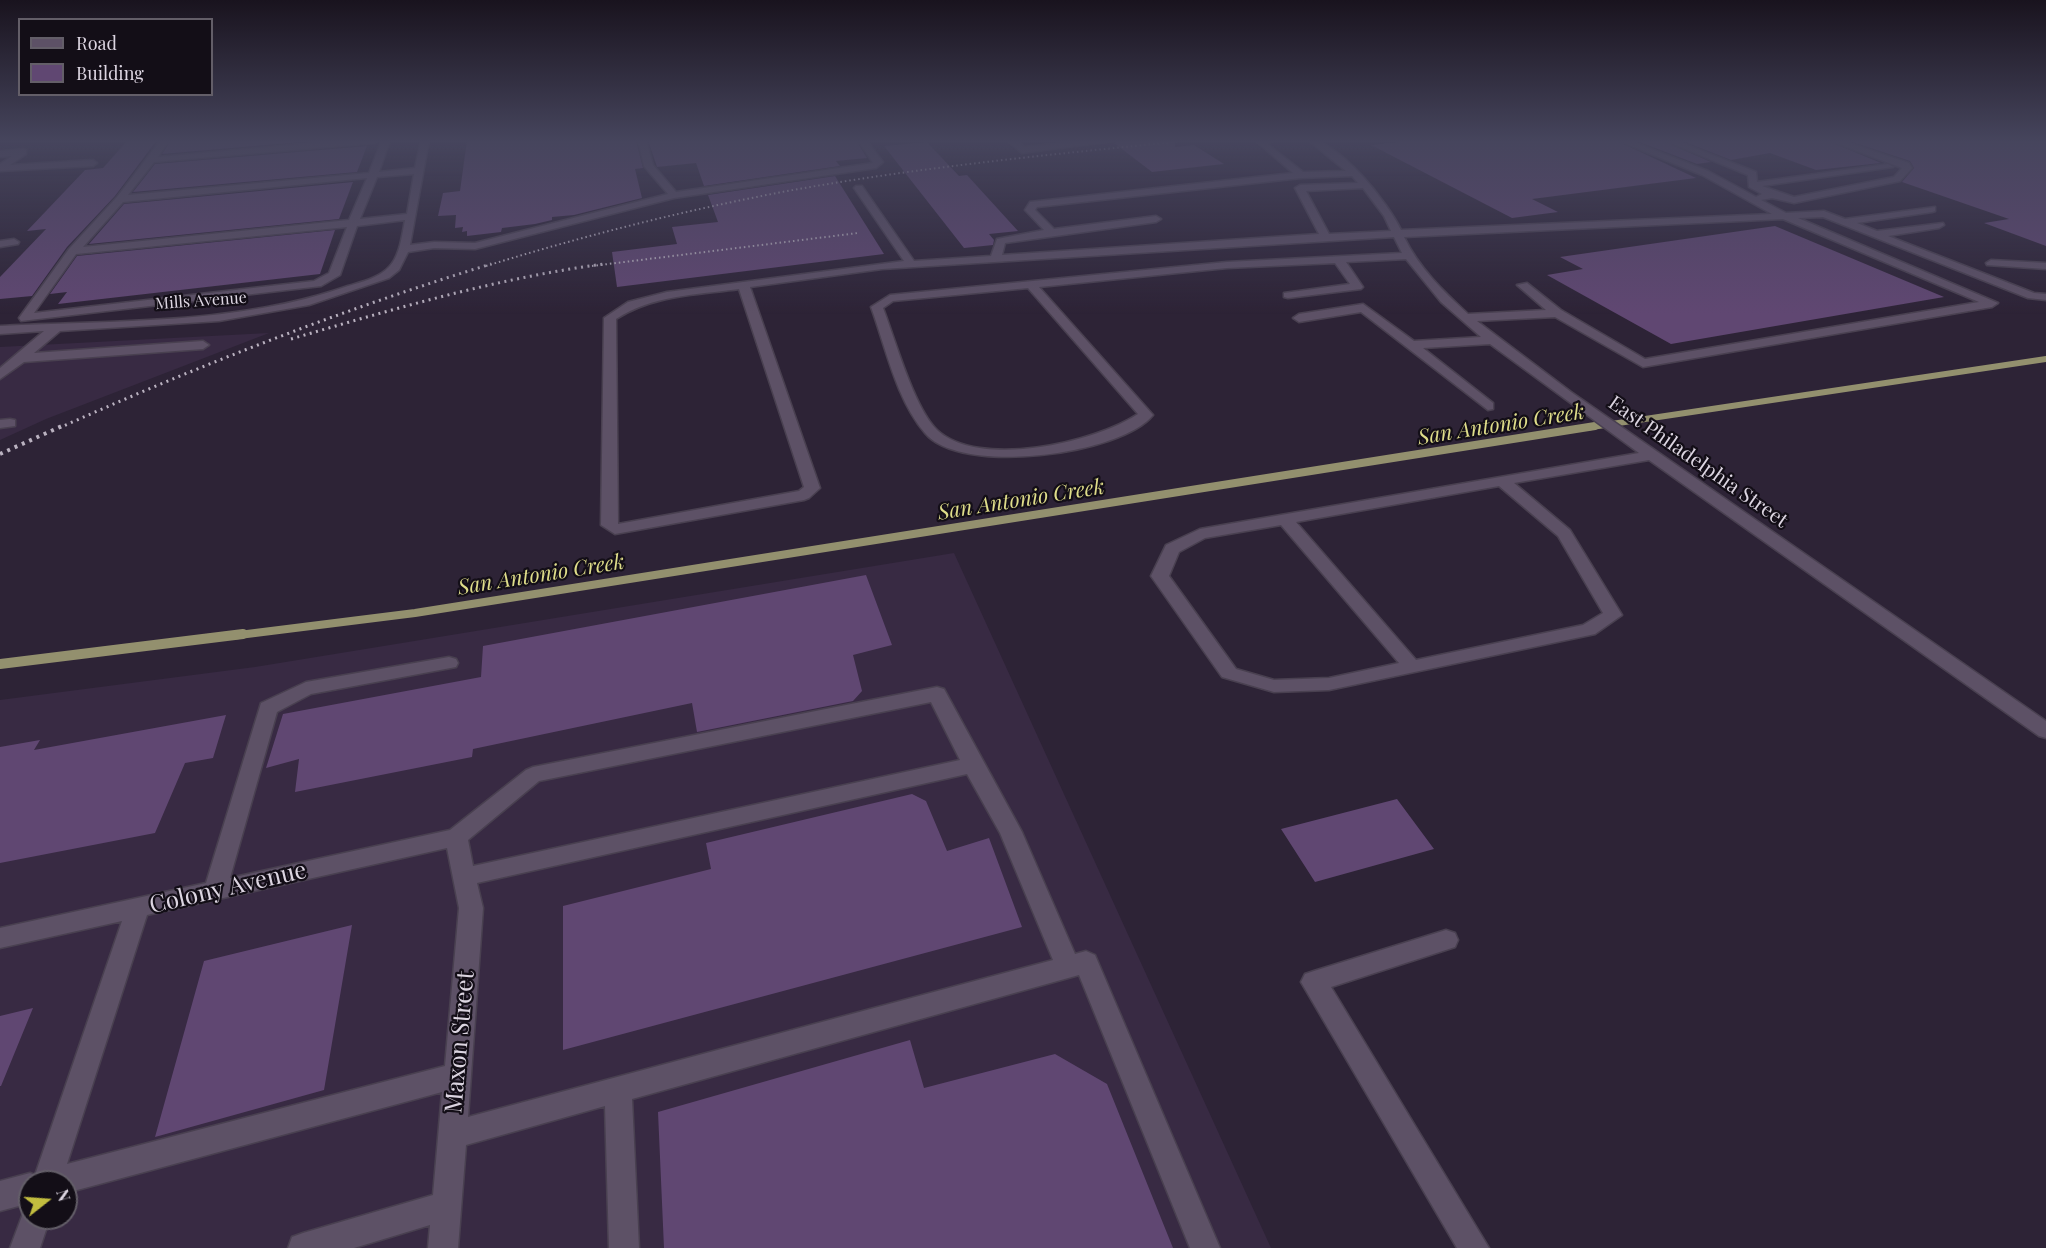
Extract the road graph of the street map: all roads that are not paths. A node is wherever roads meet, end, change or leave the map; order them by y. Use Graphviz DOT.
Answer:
graph roads {
  1 [pos="128,198"];
  2 [pos="363,198"];
  3 [pos="413,198"];
  4 [pos="661,198"];
  5 [pos="866,198"];
  6 [pos="1086,198"];
  7 [pos="1305,198"];
  8 [pos="1376,198"];
  9 [pos="1750,198"];
  10 [pos="1786,198"];
  11 [pos="1804,198"];
  12 [pos="120,199"];
  13 [pos="1932,209"];
  14 [pos="1784,216"];
  15 [pos="409,217"];
  16 [pos="1156,219"];
  17 [pos="1844,222"];
  18 [pos="353,223"];
  19 [pos="1940,225"];
  20 [pos="1052,232"];
  21 [pos="1398,235"];
  22 [pos="1877,235"];
  23 [pos="1326,237"];
  24 [pos="1112,238"];
  25 [pos="14,242"];
  26 [pos="0,244"];
  27 [pos="404,249"];
  28 [pos="73,251"];
  29 [pos="1409,256"];
  30 [pos="994,259"];
  31 [pos="1339,260"];
  32 [pos="1990,263"];
  33 [pos="911,264"];
  34 [pos="2046,266"];
  35 [pos="1030,283"];
  36 [pos="1523,285"];
  37 [pos="744,286"];
  38 [pos="1288,296"];
  39 [pos="2046,297"];
  40 [pos="1557,313"];
  41 [pos="1299,318"];
  42 [pos="1468,318"];
  43 [pos="57,327"];
  44 [pos="0,330"];
  45 [pos="1494,340"];
  46 [pos="203,345"];
  47 [pos="1411,345"];
  48 [pos="21,358"];
  49 [pos="0,359"];
  50 [pos="0,375"];
  51 [pos="1488,406"];
  52 [pos="1651,454"];
  53 [pos="1502,481"];
  54 [pos="1285,519"];
  55 [pos="449,663"];
  56 [pos="1412,667"];
  57 [pos="2046,731"];
  58 [pos="973,765"];
  59 [pos="456,837"];
  60 [pos="464,877"];
  61 [pos="215,890"];
  62 [pos="138,907"];
  63 [pos="0,938"];
  64 [pos="1446,940"];
  65 [pos="1068,968"];
  66 [pos="457,1075"];
  67 [pos="618,1090"];
  68 [pos="453,1135"];
  69 [pos="51,1170"];
  70 [pos="78,1176"];
  71 [pos="18,1191"];
  72 [pos="0,1196"];
  73 [pos="446,1206"];
  74 [pos="31,1230"];
  75 [pos="25,1248"];
  76 [pos="303,1248"];
  77 [pos="443,1248"];
  78 [pos="624,1248"];
  79 [pos="1205,1248"];
  80 [pos="1474,1248"];
  1 -- 12 [label="street"];
  2 -- 18 [label="street"];
  3 -- 15 [label="street"];
  4 -- 27 [label="street"];
  5 -- 33 [label="street"];
  6 -- 20 [label="street"];
  7 -- 23 [label="street"];
  8 -- 21 [label="street, East Philadelphia Street"];
  9 -- 14 [label="street"];
  10 -- 11 [label="street"];
  12 -- 28 [label="street"];
  13 -- 17 [label="street"];
  14 -- 17 [label="street"];
  14 -- 21 [label="street"];
  14 -- 40 [label="street"];
  15 -- 18 [label="street"];
  15 -- 27 [label="street"];
  16 -- 24 [label="street"];
  17 -- 22 [label="street"];
  18 -- 28 [label="street"];
  18 -- 28 [label="street"];
  19 -- 22 [label="street"];
  20 -- 24 [label="street"];
  20 -- 30 [label="street"];
  21 -- 23 [label="street"];
  21 -- 29 [label="street, East Philadelphia Street"];
  22 -- 39 [label="street"];
  23 -- 24 [label="street"];
  24 -- 30 [label="street"];
  25 -- 26 [label="street"];
  27 -- 43 [label="street, Mills Avenue"];
  29 -- 31 [label="street"];
  29 -- 42 [label="street, East Philadelphia Street"];
  30 -- 33 [label="street"];
  31 -- 35 [label="street"];
  31 -- 38 [label="street"];
  32 -- 34 [label="street"];
  33 -- 37 [label="street"];
  35 -- 35 [label="street"];
  36 -- 40 [label="street"];
  37 -- 37 [label="street"];
  40 -- 42 [label="street"];
  41 -- 47 [label="street"];
  42 -- 45 [label="street, East Philadelphia Street"];
  43 -- 44 [label="street, Mills Avenue"];
  43 -- 48 [label="street"];
  45 -- 47 [label="street"];
  45 -- 52 [label="street, East Philadelphia Street"];
  46 -- 48 [label="street"];
  47 -- 51 [label="street"];
  48 -- 49 [label="street"];
  48 -- 50 [label="street"];
  52 -- 53 [label="street"];
  52 -- 57 [label="street, East Philadelphia Street"];
  53 -- 54 [label="street"];
  53 -- 56 [label="street"];
  54 -- 56 [label="street"];
  54 -- 56 [label="street"];
  55 -- 61 [label="street"];
  58 -- 59 [label="street"];
  58 -- 60 [label="street"];
  58 -- 65 [label="street"];
  59 -- 60 [label="street, Maxon Street"];
  59 -- 61 [label="street, Colony Avenue"];
  60 -- 66 [label="street, Maxon Street"];
  61 -- 62 [label="street, Colony Avenue"];
  62 -- 63 [label="street, Colony Avenue"];
  62 -- 69 [label="street"];
  64 -- 80 [label="street"];
  65 -- 67 [label="street"];
  65 -- 79 [label="street"];
  66 -- 68 [label="street, Maxon Street"];
  66 -- 70 [label="street"];
  67 -- 68 [label="street"];
  67 -- 78 [label="street"];
  68 -- 73 [label="street, Maxon Street"];
  71 -- 72 [label="street"];
  73 -- 76 [label="street"];
  73 -- 77 [label="street, Maxon Street"];
  74 -- 75 [label="street"];
}
